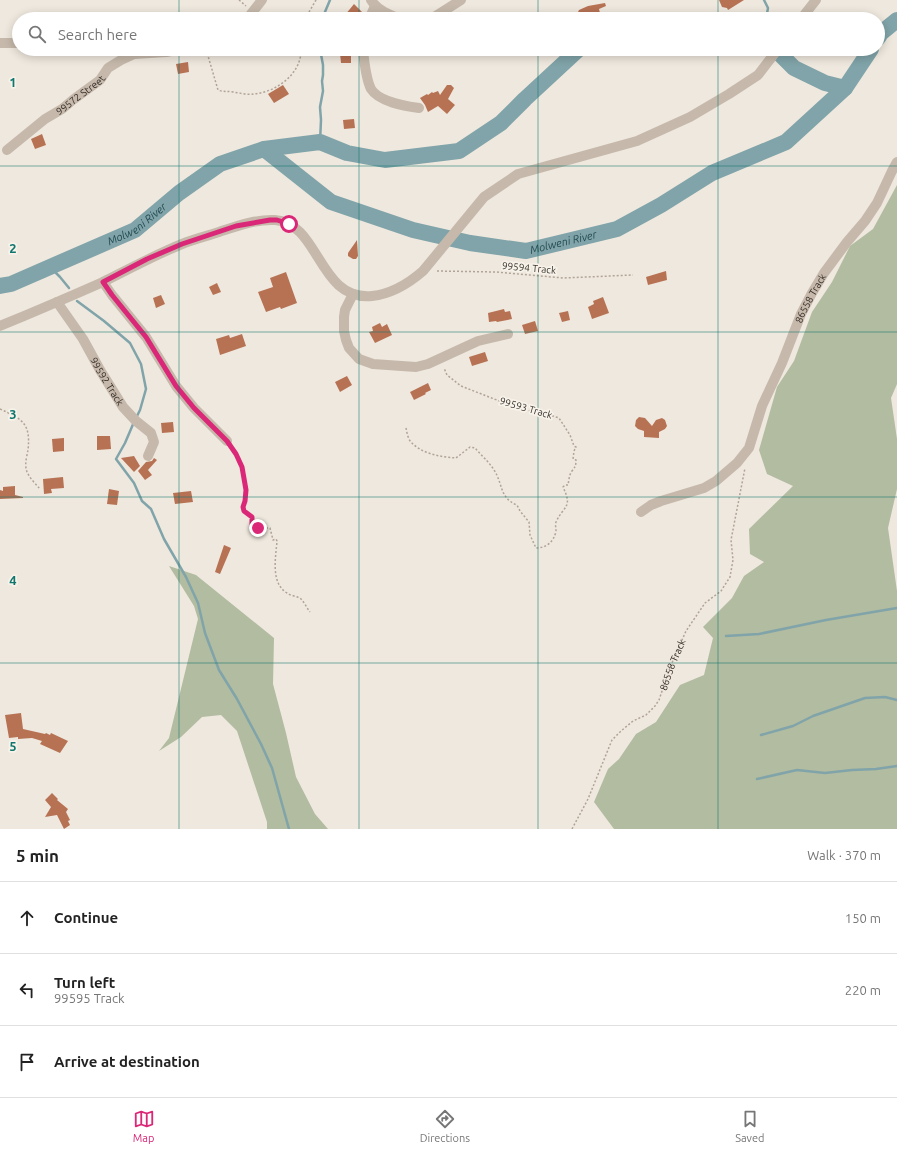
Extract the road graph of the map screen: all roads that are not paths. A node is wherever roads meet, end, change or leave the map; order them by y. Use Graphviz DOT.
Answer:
graph roads {
  1 [pos="262,0"];
  2 [pos="461,0"];
  3 [pos="816,0"];
  4 [pos="373,3"];
  5 [pos="253,12"];
  6 [pos="386,12"];
  7 [pos="442,12"];
  8 [pos="807,12"];
  9 [pos="0,43"];
  10 [pos="12,43"];
  11 [pos="130,56"];
  12 [pos="364,56"];
  13 [pos="773,56"];
  14 [pos="419,108"];
  15 [pos="7,150"];
  16 [pos="897,162"];
  17 [pos="103,282"];
  18 [pos="353,294"];
  19 [pos="57,302"];
  20 [pos="0,326"];
  21 [pos="508,334"];
  22 [pos="227,441"];
  23 [pos="148,456"];
  24 [pos="641,512"];
  1 -- 5 [label="street"];
  2 -- 7 [label="street"];
  3 -- 8 [label="street"];
  4 -- 6 [label="street"];
  9 -- 10 [label="street"];
  11 -- 15 [label="street, 99572 Street"];
  12 -- 14 [label="street"];
  13 -- 18 [label="street"];
  16 -- 24 [label="street, 86558 Track"];
  17 -- 18 [label="street"];
  17 -- 19 [label="street"];
  17 -- 22 [label="street"];
  18 -- 21 [label="street"];
  19 -- 20 [label="street"];
  19 -- 23 [label="street, 99592 Track"];
}
